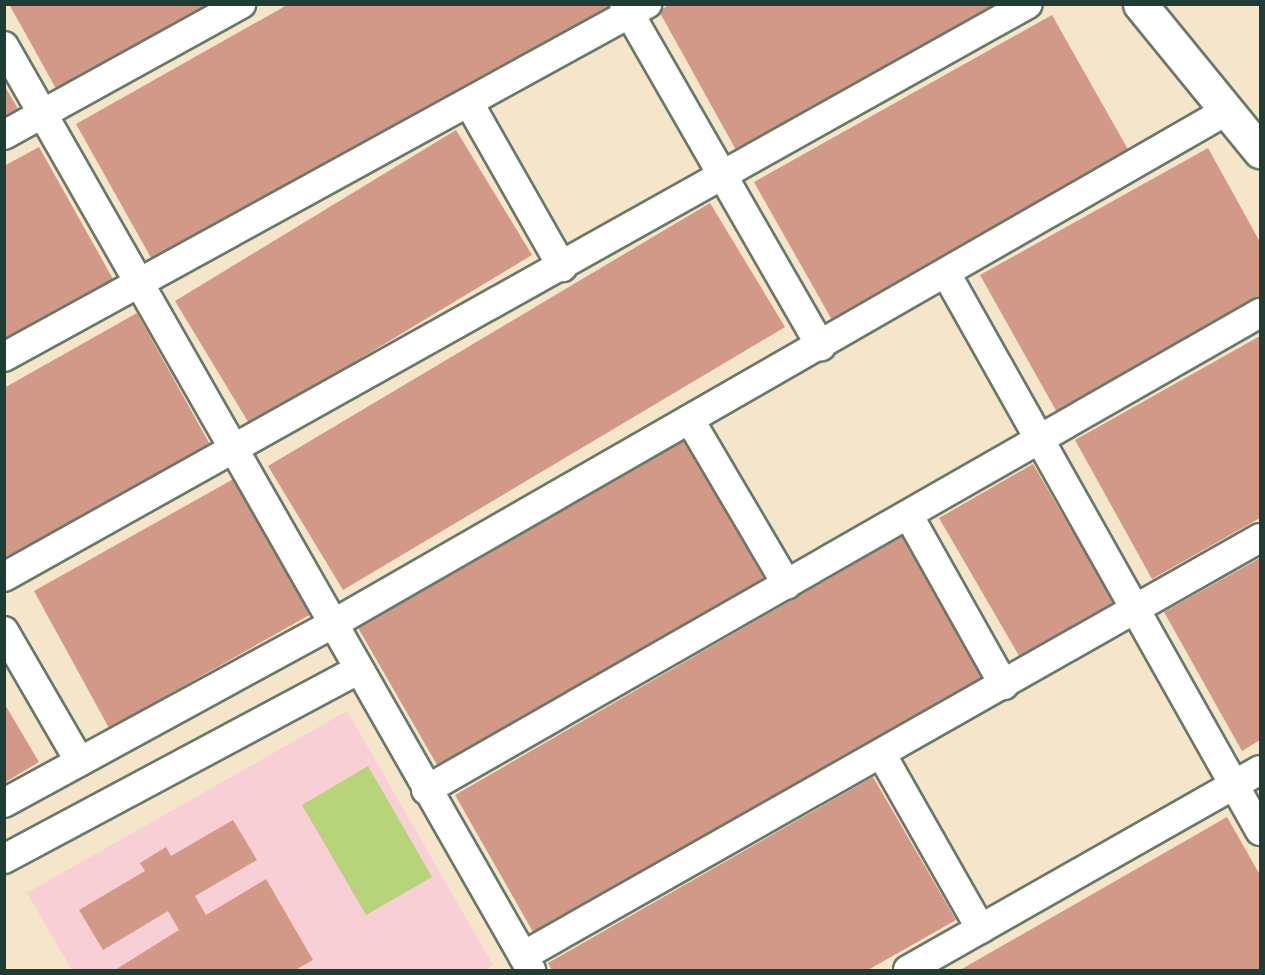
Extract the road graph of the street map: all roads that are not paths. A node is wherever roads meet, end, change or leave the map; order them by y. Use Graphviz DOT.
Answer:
graph roads {
  1 [pos="241,4"];
  2 [pos="1028,4"];
  3 [pos="1140,4"];
  4 [pos="633,8"];
  5 [pos="4,46"];
  6 [pos="469,104"];
  7 [pos="1228,110"];
  8 [pos="43,114"];
  9 [pos="4,135"];
  10 [pos="1260,151"];
  11 [pos="723,177"];
  12 [pos="562,267"];
  13 [pos="947,275"];
  14 [pos="139,282"];
  15 [pos="1260,314"];
  16 [pos="821,346"];
  17 [pos="4,357"];
  18 [pos="690,420"];
  19 [pos="1040,441"];
  20 [pos="232,453"];
  21 [pos="909,516"];
  22 [pos="1260,538"];
  23 [pos="4,577"];
  24 [pos="787,585"];
  25 [pos="1135,611"];
  26 [pos="331,625"];
  27 [pos="4,631"];
  28 [pos="356,670"];
  29 [pos="1004,685"];
  30 [pos="882,755"];
  31 [pos="80,762"];
  32 [pos="1260,770"];
  33 [pos="1234,785"];
  34 [pos="426,790"];
  35 [pos="4,803"];
  36 [pos="1260,831"];
  37 [pos="4,860"];
  38 [pos="981,929"];
  39 [pos="527,963"];
  40 [pos="908,970"];
  1 -- 8 [label="street"];
  2 -- 11 [label="street"];
  3 -- 7 [label="street"];
  4 -- 6 [label="street"];
  4 -- 11 [label="street"];
  5 -- 8 [label="street"];
  6 -- 12 [label="street"];
  6 -- 14 [label="street"];
  7 -- 10 [label="street"];
  7 -- 13 [label="street"];
  8 -- 9 [label="street"];
  8 -- 14 [label="street"];
  11 -- 12 [label="street"];
  11 -- 16 [label="street"];
  12 -- 20 [label="street"];
  13 -- 16 [label="street"];
  13 -- 19 [label="street"];
  14 -- 17 [label="street"];
  14 -- 20 [label="street"];
  15 -- 19 [label="street"];
  16 -- 18 [label="street"];
  18 -- 24 [label="street"];
  18 -- 26 [label="street"];
  19 -- 21 [label="street"];
  19 -- 25 [label="street"];
  20 -- 23 [label="street"];
  20 -- 26 [label="street"];
  21 -- 24 [label="street"];
  21 -- 29 [label="street"];
  22 -- 25 [label="street"];
  24 -- 34 [label="street"];
  25 -- 29 [label="street"];
  25 -- 33 [label="street"];
  26 -- 28 [label="street"];
  26 -- 31 [label="street"];
  27 -- 31 [label="street"];
  28 -- 34 [label="street"];
  28 -- 37 [label="street"];
  29 -- 30 [label="street"];
  30 -- 38 [label="street"];
  30 -- 39 [label="street"];
  31 -- 35 [label="street"];
  32 -- 33 [label="street"];
  33 -- 36 [label="street"];
  33 -- 38 [label="street"];
  34 -- 39 [label="street"];
  38 -- 40 [label="street"];
}
